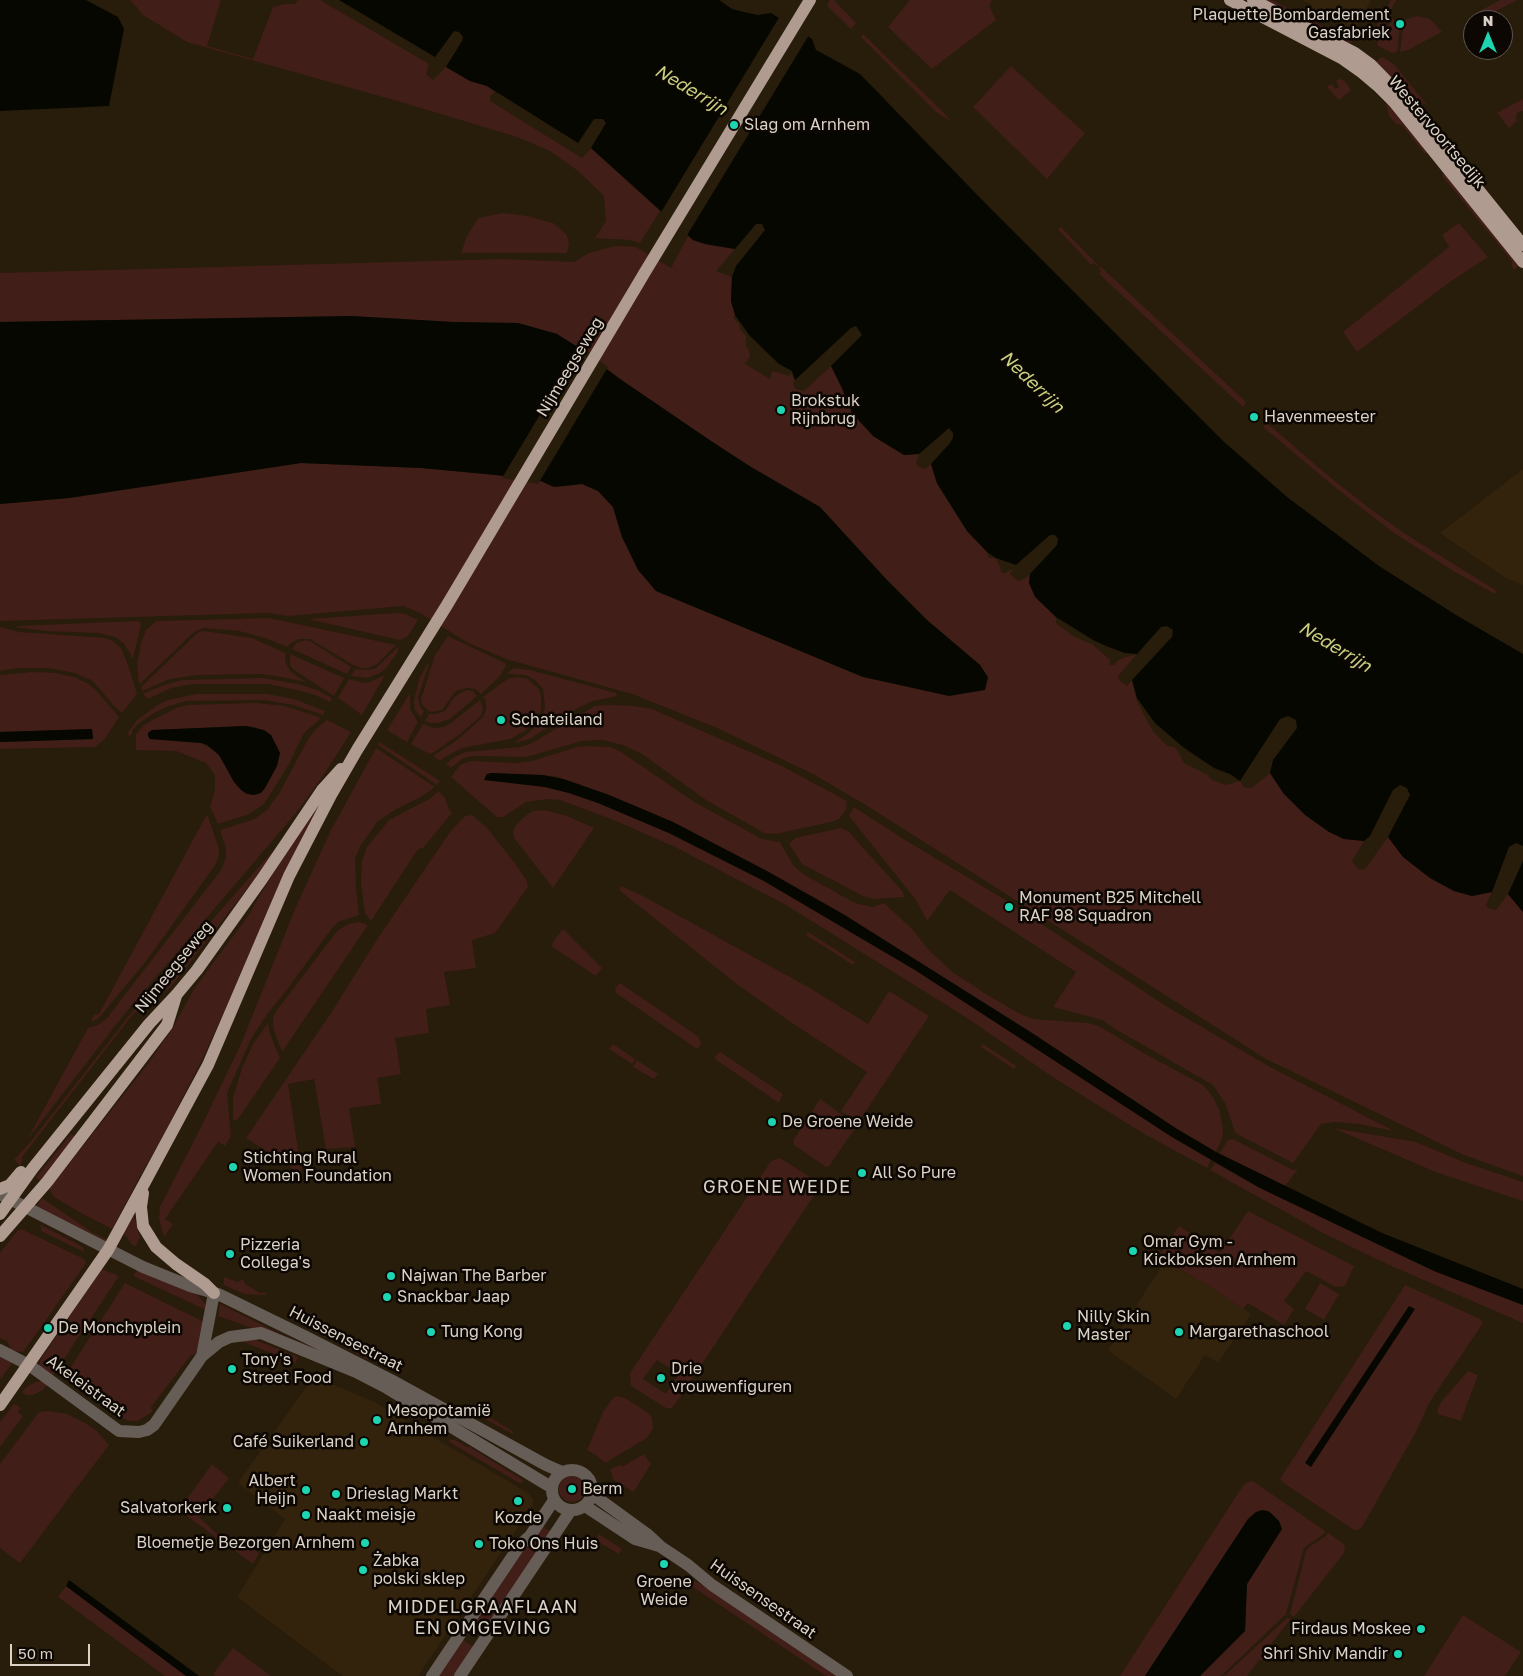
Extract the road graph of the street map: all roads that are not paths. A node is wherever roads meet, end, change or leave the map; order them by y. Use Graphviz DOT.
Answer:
graph roads {
  1 [pos="810,0"];
  2 [pos="1230,0"];
  3 [pos="1253,0"];
  4 [pos="1523,245"];
  5 [pos="1523,262"];
  6 [pos="357,750"];
  7 [pos="177,994"];
  8 [pos="103,1080"];
  9 [pos="145,1182"];
  10 [pos="0,1189"];
  11 [pos="5,1197"];
  12 [pos="25,1207"];
  13 [pos="0,1214"];
  14 [pos="0,1236"];
  15 [pos="108,1250"];
  16 [pos="214,1293"];
  17 [pos="0,1350"];
  18 [pos="202,1356"];
  19 [pos="29,1365"];
  20 [pos="0,1405"];
  21 [pos="562,1472"];
  22 [pos="552,1487"];
  23 [pos="592,1494"];
  24 [pos="554,1500"];
  25 [pos="584,1506"];
  26 [pos="571,1510"];
  27 [pos="661,1547"];
  28 [pos="432,1676"];
  29 [pos="460,1676"];
  30 [pos="847,1676"];
  1 -- 6 [label="main road, Nijmeegseweg"];
  2 -- 5 [label="main road, Westervoortsedijk"];
  3 -- 4 [label="main road, Westervoortsedijk"];
  6 -- 7 [label="main road, Nijmeegseweg"];
  6 -- 9 [label="main road, Nijmeegseweg"];
  7 -- 8 [label="main road, Nijmeegseweg"];
  7 -- 12 [label="main road"];
  8 -- 10 [label="main road"];
  8 -- 11 [label="main road, Nijmeegseweg"];
  9 -- 15 [label="main road, Nijmeegseweg"];
  9 -- 16 [label="main road"];
  11 -- 12 [label="street"];
  11 -- 13 [label="main road"];
  12 -- 14 [label="main road"];
  12 -- 15 [label="street"];
  15 -- 16 [label="street, Huissensestraat"];
  15 -- 19 [label="main road"];
  16 -- 18 [label="street"];
  16 -- 21 [label="street, Huissensestraat"];
  17 -- 19 [label="street"];
  18 -- 19 [label="street, Akeleistraat"];
  18 -- 22 [label="street, Huissensestraat"];
  19 -- 20 [label="main road"];
  21 -- 22 [label="street"];
  21 -- 23 [label="street"];
  22 -- 24 [label="street"];
  23 -- 25 [label="street"];
  23 -- 27 [label="street, Huissensestraat"];
  24 -- 26 [label="street"];
  24 -- 28 [label="street"];
  25 -- 26 [label="street"];
  25 -- 27 [label="street, Huissensestraat"];
  26 -- 29 [label="street"];
  27 -- 30 [label="street, Huissensestraat"];
}
